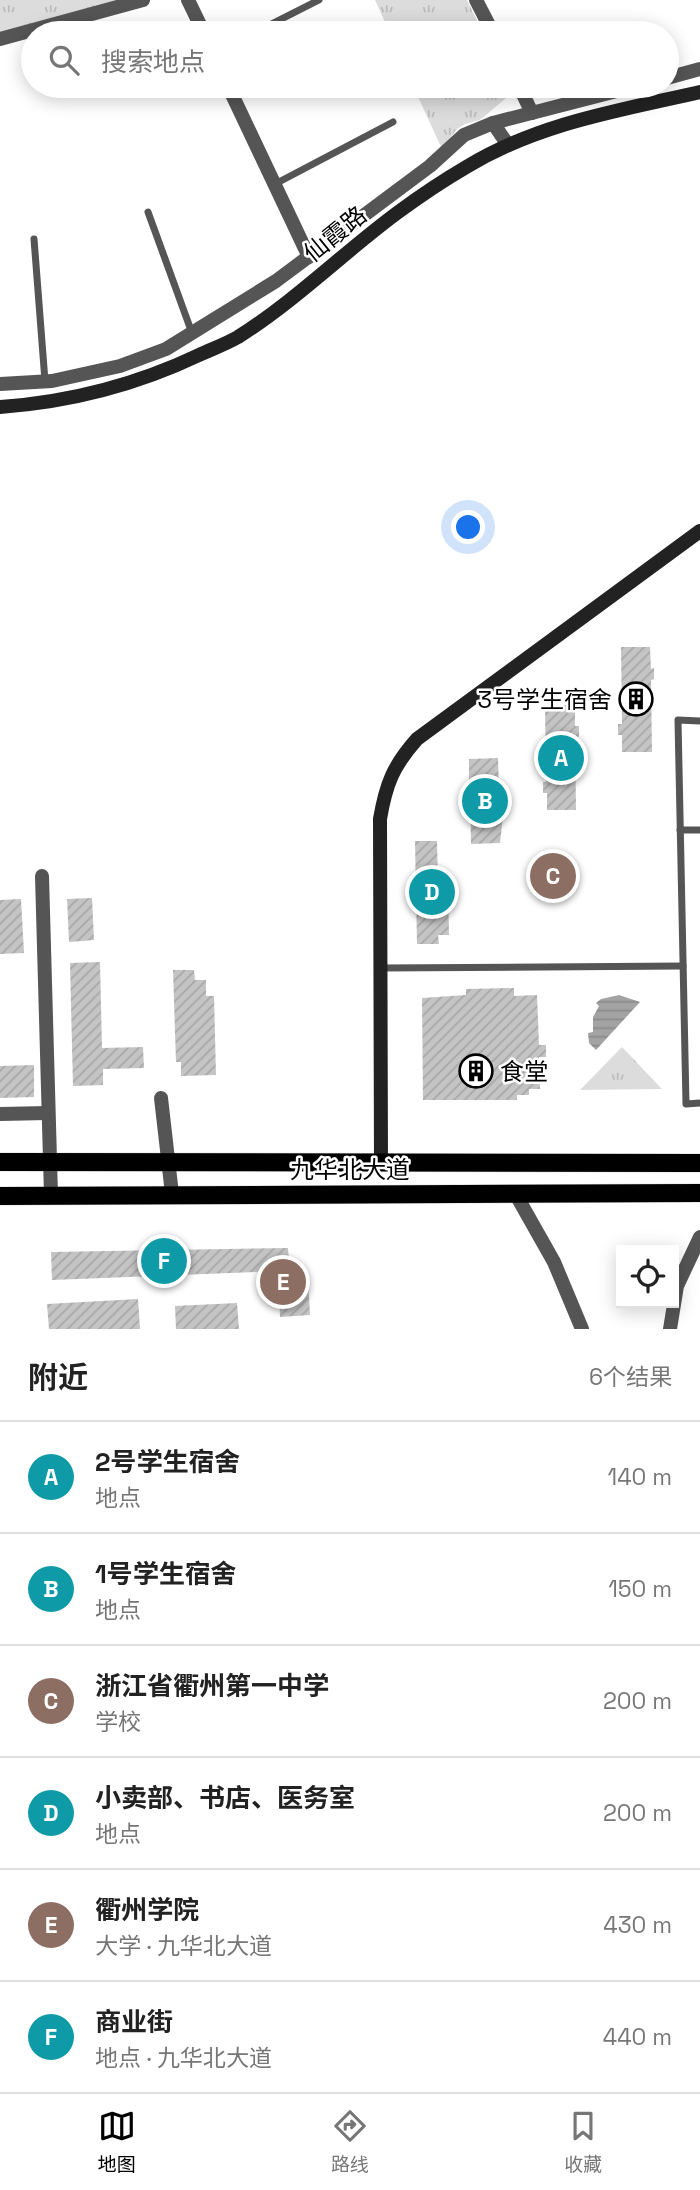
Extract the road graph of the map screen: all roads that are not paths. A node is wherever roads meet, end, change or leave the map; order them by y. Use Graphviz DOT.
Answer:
graph roads {
  1 [pos="143,0"];
  2 [pos="188,0"];
  3 [pos="319,0"];
  4 [pos="476,0"];
  5 [pos="66,21"];
  6 [pos="198,21"];
  7 [pos="278,21"];
  8 [pos="487,21"];
  9 [pos="21,33"];
  10 [pos="0,39"];
  11 [pos="700,69"];
  12 [pos="679,75"];
  13 [pos="700,92"];
  14 [pos="679,97"];
  15 [pos="234,98"];
  16 [pos="525,98"];
  17 [pos="590,98"];
  18 [pos="674,98"];
  19 [pos="532,113"];
  20 [pos="393,122"];
  21 [pos="493,123"];
  22 [pos="508,145"];
  23 [pos="274,184"];
  24 [pos="148,212"];
  25 [pos="34,239"];
  26 [pos="309,257"];
  27 [pos="193,334"];
  28 [pos="45,381"];
  29 [pos="0,384"];
  30 [pos="0,407"];
  31 [pos="700,531"];
  32 [pos="700,721"];
  33 [pos="680,830"];
  34 [pos="700,830"];
  35 [pos="42,876"];
  36 [pos="683,965"];
  37 [pos="381,968"];
  38 [pos="161,1098"];
  39 [pos="700,1103"];
  40 [pos="48,1113"];
  41 [pos="0,1114"];
  42 [pos="0,1162"];
  43 [pos="167,1162"];
  44 [pos="50,1163"];
  45 [pos="381,1163"];
  46 [pos="700,1163"];
  47 [pos="700,1193"];
  48 [pos="172,1194"];
  49 [pos="515,1194"];
  50 [pos="51,1195"];
  51 [pos="0,1196"];
  52 [pos="700,1237"];
  53 [pos="582,1329"];
  54 [pos="670,1329"];
  1 -- 5 [label="street"];
  2 -- 6 [label="street"];
  3 -- 7 [label="lane"];
  4 -- 8 [label="street"];
  9 -- 10 [label="street"];
  11 -- 12 [label="street"];
  13 -- 14 [label="street, 仙霞路"];
  15 -- 23 [label="street"];
  16 -- 19 [label="street"];
  17 -- 19 [label="street"];
  18 -- 22 [label="street, 仙霞路"];
  19 -- 21 [label="street"];
  20 -- 23 [label="lane"];
  21 -- 22 [label="street"];
  21 -- 26 [label="street"];
  22 -- 30 [label="street, 仙霞路"];
  23 -- 26 [label="street"];
  24 -- 27 [label="lane"];
  25 -- 28 [label="lane"];
  26 -- 27 [label="street"];
  27 -- 28 [label="street"];
  28 -- 29 [label="street"];
  31 -- 37 [label="street"];
  32 -- 33 [label="lane"];
  33 -- 34 [label="lane"];
  33 -- 36 [label="lane"];
  35 -- 40 [label="street"];
  36 -- 37 [label="lane"];
  36 -- 39 [label="lane"];
  37 -- 45 [label="street"];
  38 -- 43 [label="street"];
  40 -- 41 [label="street"];
  40 -- 44 [label="street"];
  42 -- 44 [label="main road, 九华北大道"];
  43 -- 44 [label="main road, 九华北大道"];
  43 -- 45 [label="main road, 九华北大道"];
  43 -- 48 [label="street"];
  44 -- 50 [label="street"];
  45 -- 46 [label="main road, 九华北大道"];
  47 -- 49 [label="main road, 九华北大道"];
  48 -- 49 [label="main road, 九华北大道"];
  48 -- 50 [label="main road, 九华北大道"];
  49 -- 53 [label="street"];
  50 -- 51 [label="main road, 九华北大道"];
  52 -- 54 [label="street"];
}
